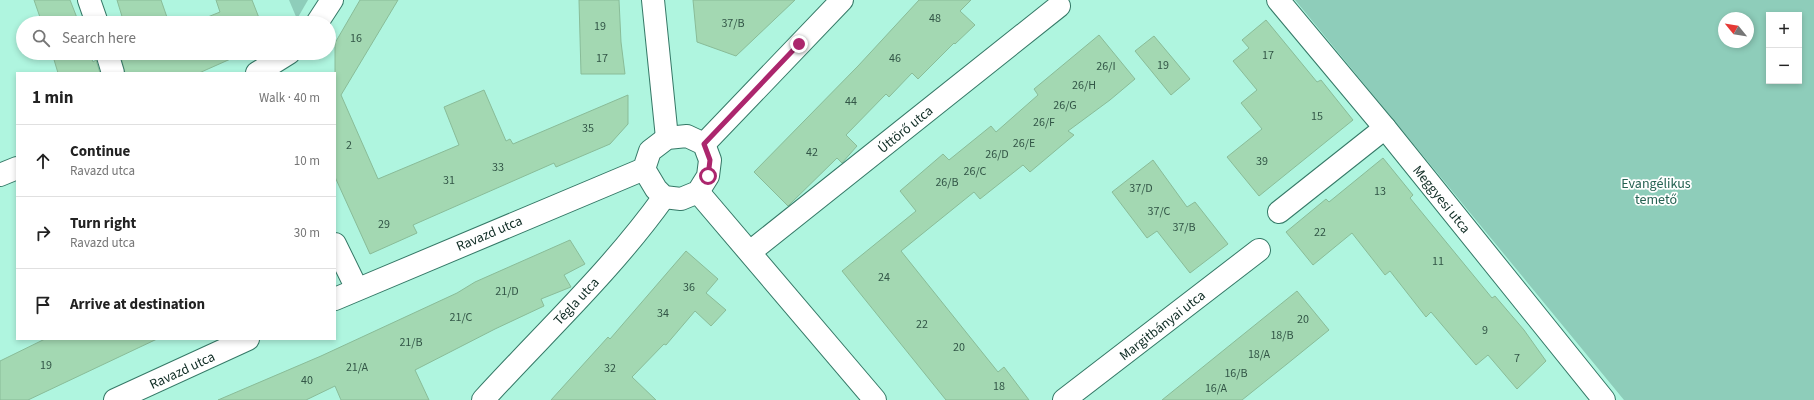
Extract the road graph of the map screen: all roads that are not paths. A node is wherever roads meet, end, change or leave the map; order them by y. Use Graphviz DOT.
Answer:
graph roads {
  1 [pos="89,0"];
  2 [pos="332,0"];
  3 [pos="653,0"];
  4 [pos="842,0"];
  5 [pos="1278,0"];
  6 [pos="1059,6"];
  7 [pos="94,16"];
  8 [pos="322,16"];
  9 [pos="109,60"];
  10 [pos="278,60"];
  11 [pos="113,72"];
  12 [pos="259,72"];
  13 [pos="1385,128"];
  14 [pos="667,138"];
  15 [pos="704,144"];
  16 [pos="16,168"];
  17 [pos="644,169"];
  18 [pos="0,175"];
  19 [pos="698,192"];
  20 [pos="664,197"];
  21 [pos="1279,212"];
  22 [pos="336,246"];
  23 [pos="1259,250"];
  24 [pos="750,252"];
  25 [pos="357,289"];
  26 [pos="336,299"];
  27 [pos="246,340"];
  28 [pos="115,400"];
  29 [pos="483,400"];
  30 [pos="875,400"];
  31 [pos="1064,400"];
  32 [pos="1604,400"];
  1 -- 7 [label="street"];
  2 -- 8 [label="street"];
  3 -- 14 [label="street"];
  4 -- 15 [label="street"];
  5 -- 13 [label="street, Meggyesi utca"];
  6 -- 24 [label="street, Úttörő utca"];
  9 -- 11 [label="street"];
  10 -- 12 [label="street"];
  13 -- 21 [label="street"];
  13 -- 32 [label="street, Meggyesi utca"];
  14 -- 15 [label="street"];
  14 -- 17 [label="street"];
  15 -- 19 [label="street"];
  16 -- 18 [label="street"];
  17 -- 20 [label="street"];
  17 -- 25 [label="street, Ravazd utca"];
  19 -- 20 [label="street"];
  19 -- 24 [label="street"];
  20 -- 29 [label="street, Tégla utca"];
  22 -- 25 [label="street"];
  23 -- 31 [label="street, Margitbányai utca"];
  24 -- 30 [label="street"];
  25 -- 26 [label="street, Ravazd utca"];
  27 -- 28 [label="street, Ravazd utca"];
}
